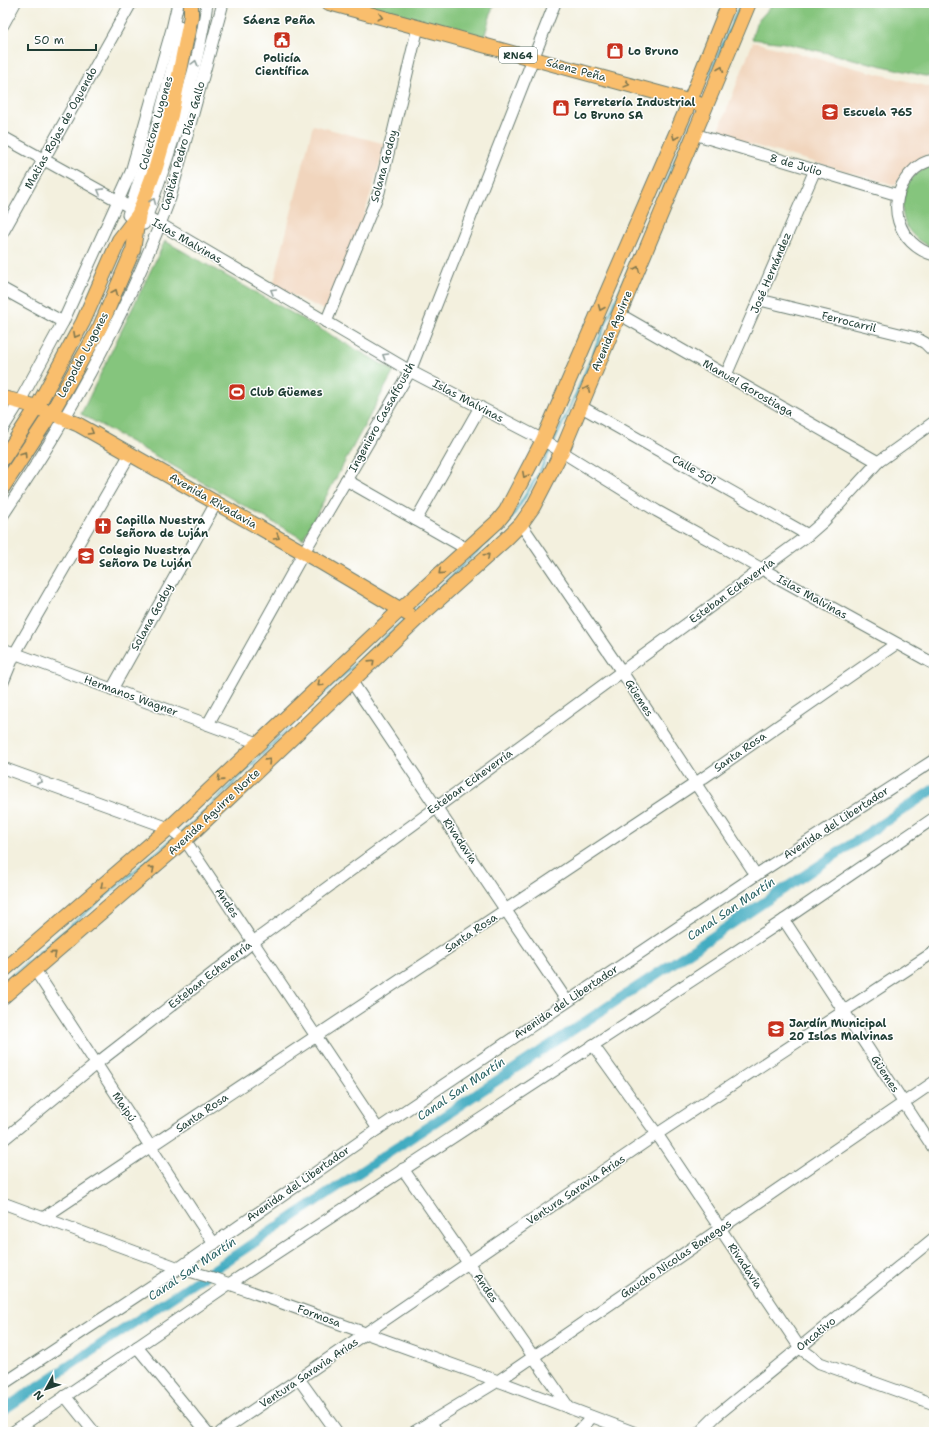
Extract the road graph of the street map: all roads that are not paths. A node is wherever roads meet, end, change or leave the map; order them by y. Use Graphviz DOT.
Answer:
graph roads {
  1 [pos="15,3"];
  2 [pos="131,3"];
  3 [pos="179,3"];
  4 [pos="207,3"];
  5 [pos="223,3"];
  6 [pos="329,3"];
  7 [pos="555,3"];
  8 [pos="729,3"];
  9 [pos="749,3"];
  10 [pos="757,3"];
  11 [pos="191,10"];
  12 [pos="3,26"];
  13 [pos="418,27"];
  14 [pos="736,32"];
  15 [pos="533,59"];
  16 [pos="690,102"];
  17 [pos="706,106"];
  18 [pos="694,134"];
  19 [pos="3,137"];
  20 [pos="43,160"];
  21 [pos="934,160"];
  22 [pos="816,170"];
  23 [pos="898,195"];
  24 [pos="118,202"];
  25 [pos="139,213"];
  26 [pos="160,224"];
  27 [pos="3,232"];
  28 [pos="934,255"];
  29 [pos="3,289"];
  30 [pos="760,300"];
  31 [pos="619,314"];
  32 [pos="63,322"];
  33 [pos="326,322"];
  34 [pos="934,352"];
  35 [pos="410,371"];
  36 [pos="726,375"];
  37 [pos="3,398"];
  38 [pos="20,401"];
  39 [pos="580,406"];
  40 [pos="37,407"];
  41 [pos="480,408"];
  42 [pos="58,415"];
  43 [pos="933,427"];
  44 [pos="3,428"];
  45 [pos="545,442"];
  46 [pos="559,450"];
  47 [pos="130,454"];
  48 [pos="3,459"];
  49 [pos="878,462"];
  50 [pos="346,480"];
  51 [pos="3,487"];
  52 [pos="216,503"];
  53 [pos="3,515"];
  54 [pos="416,520"];
  55 [pos="521,524"];
  56 [pos="808,535"];
  57 [pos="467,549"];
  58 [pos="304,552"];
  59 [pos="761,569"];
  60 [pos="408,614"];
  61 [pos="896,644"];
  62 [pos="3,648"];
  63 [pos="14,653"];
  64 [pos="934,664"];
  65 [pos="622,672"];
  66 [pos="3,682"];
  67 [pos="352,682"];
  68 [pos="112,689"];
  69 [pos="208,724"];
  70 [pos="258,743"];
  71 [pos="934,760"];
  72 [pos="3,768"];
  73 [pos="696,783"];
  74 [pos="436,807"];
  75 [pos="934,818"];
  76 [pos="177,834"];
  77 [pos="756,875"];
  78 [pos="506,910"];
  79 [pos="784,920"];
  80 [pos="253,942"];
  81 [pos="934,952"];
  82 [pos="5,967"];
  83 [pos="35,970"];
  84 [pos="3,997"];
  85 [pos="567,1001"];
  86 [pos="844,1011"];
  87 [pos="316,1036"];
  88 [pos="594,1045"];
  89 [pos="96,1064"];
  90 [pos="934,1082"];
  91 [pos="904,1103"];
  92 [pos="378,1129"];
  93 [pos="657,1134"];
  94 [pos="3,1140"];
  95 [pos="151,1147"];
  96 [pos="934,1149"];
  97 [pos="403,1169"];
  98 [pos="3,1203"];
  99 [pos="43,1218"];
  100 [pos="720,1229"];
  101 [pos="934,1238"];
  102 [pos="214,1244"];
  103 [pos="469,1263"];
  104 [pos="179,1268"];
  105 [pos="229,1284"];
  106 [pos="367,1333"];
  107 [pos="137,1347"];
  108 [pos="800,1348"];
  109 [pos="534,1356"];
  110 [pos="299,1379"];
  111 [pos="498,1381"];
  112 [pos="3,1384"];
  113 [pos="66,1396"];
  114 [pos="934,1404"];
  115 [pos="569,1408"];
  116 [pos="592,1417"];
  117 [pos="430,1422"];
  118 [pos="13,1432"];
  119 [pos="94,1432"];
  120 [pos="207,1432"];
  121 [pos="221,1432"];
  122 [pos="337,1432"];
  123 [pos="414,1432"];
  124 [pos="437,1432"];
  125 [pos="578,1432"];
  126 [pos="634,1432"];
  127 [pos="700,1432"];
  1 -- 12 [label="street"];
  2 -- 20 [label="street, Matias Rojas de Oquendo"];
  3 -- 24 [label="street"];
  3 -- 25 [label="street, Colectora Lugones"];
  25 -- 4 [label="street, Colectora Lugones, one-way"];
  5 -- 26 [label="street, Capitán Pedro Díaz Gallo"];
  6 -- 13 [label="main road, Sáenz Peña / RN64, one-way"];
  7 -- 15 [label="street, Ingeniero Cassaffousth"];
  8 -- 16 [label="main road, Avenida Aguirre"];
  9 -- 14 [label="main road, Avenida Aguirre"];
  10 -- 14 [label="main road"];
  11 -- 25 [label="main road, Leopoldo Lugones"];
  13 -- 15 [label="main road, Sáenz Peña / RN64"];
  13 -- 33 [label="street, Solana Godoy"];
  17 -- 14 [label="main road, Avenida Aguirre, one-way"];
  15 -- 16 [label="main road, Sáenz Peña / RN64, one-way"];
  15 -- 35 [label="street, Ingeniero Cassaffousth"];
  16 -- 17 [label="main road, Sáenz Peña / RN64"];
  16 -- 45 [label="main road, Avenida Aguirre, one-way"];
  17 -- 18 [label="main road, Avenida Aguirre"];
  18 -- 22 [label="street, 8 de Julio"];
  31 -- 18 [label="main road, Avenida Aguirre, one-way"];
  19 -- 20 [label="street, Islas Malvinas"];
  24 -- 20 [label="street, Islas Malvinas, one-way"];
  20 -- 27 [label="street, Matias Rojas de Oquendo"];
  21 -- 23 [label="street"];
  22 -- 23 [label="street, 8 de Julio"];
  22 -- 30 [label="street, José Hernández"];
  23 -- 28 [label="street"];
  24 -- 25 [label="street, Islas Malvinas"];
  24 -- 32 [label="street"];
  25 -- 26 [label="street, Islas Malvinas"];
  25 -- 40 [label="main road, Leopoldo Lugones, one-way"];
  42 -- 25 [label="main road, Leopoldo Lugones, one-way"];
  33 -- 26 [label="street, Islas Malvinas, one-way"];
  26 -- 42 [label="street, Capitán Pedro Díaz Gallo"];
  29 -- 32 [label="street"];
  30 -- 34 [label="street, Ferrocarril"];
  30 -- 36 [label="street, José Hernández"];
  31 -- 36 [label="street, Manuel Gorostiaga"];
  39 -- 31 [label="main road, Avenida Aguirre, one-way"];
  32 -- 38 [label="street"];
  35 -- 33 [label="street, Islas Malvinas, one-way"];
  35 -- 41 [label="street, Islas Malvinas"];
  35 -- 50 [label="street, Ingeniero Cassaffousth"];
  36 -- 49 [label="street, Manuel Gorostiaga"];
  37 -- 38 [label="main road, Avenida Rivadavia"];
  38 -- 40 [label="main road, Avenida Rivadavia"];
  38 -- 44 [label="street"];
  39 -- 46 [label="main road, Avenida Aguirre"];
  39 -- 56 [label="street, Calle 501"];
  40 -- 42 [label="main road, Avenida Rivadavia"];
  40 -- 48 [label="main road, Leopoldo Lugones"];
  41 -- 45 [label="street, Islas Malvinas"];
  41 -- 54 [label="street"];
  42 -- 47 [label="main road, Avenida Rivadavia, one-way"];
  51 -- 42 [label="main road, Leopoldo Lugones, one-way"];
  42 -- 53 [label="street, Capitán Pedro Díaz Gallo"];
  43 -- 49 [label="street, Esteban Echeverría"];
  45 -- 46 [label="street, Islas Malvinas"];
  45 -- 57 [label="main road, Avenida Aguirre, one-way"];
  46 -- 55 [label="main road, Avenida Aguirre"];
  46 -- 59 [label="street, Islas Malvinas"];
  47 -- 52 [label="main road, Avenida Rivadavia"];
  47 -- 63 [label="street"];
  49 -- 56 [label="street, Esteban Echeverría"];
  50 -- 54 [label="street"];
  50 -- 58 [label="street, Ingeniero Cassaffousth"];
  52 -- 58 [label="main road, Avenida Rivadavia, one-way"];
  52 -- 68 [label="street, Solana Godoy"];
  54 -- 57 [label="street"];
  60 -- 55 [label="main road, Avenida Aguirre, one-way"];
  55 -- 65 [label="street, Güemes"];
  56 -- 59 [label="street, Esteban Echeverría"];
  57 -- 60 [label="main road, Avenida Aguirre, one-way"];
  58 -- 60 [label="main road, Avenida Rivadavia"];
  58 -- 69 [label="street, Ingeniero Cassaffousth"];
  59 -- 61 [label="street, Islas Malvinas"];
  59 -- 65 [label="street, Esteban Echeverría"];
  67 -- 60 [label="main road, Avenida Aguirre Norte, one-way"];
  60 -- 70 [label="main road, Avenida Aguirre Norte, one-way"];
  61 -- 64 [label="street, Islas Malvinas"];
  61 -- 73 [label="street, Santa Rosa"];
  62 -- 63 [label="street, Hermanos Wagner"];
  63 -- 66 [label="street"];
  63 -- 68 [label="street, Hermanos Wagner"];
  65 -- 73 [label="street, Güemes"];
  65 -- 74 [label="street, Esteban Echeverría"];
  67 -- 74 [label="street, Rivadavia"];
  76 -- 67 [label="main road, Avenida Aguirre Norte, one-way"];
  68 -- 69 [label="street, Hermanos Wagner"];
  69 -- 70 [label="street, Hermanos Wagner"];
  70 -- 76 [label="main road, Avenida Aguirre Norte, one-way"];
  71 -- 77 [label="street, Avenida del Libertador"];
  72 -- 76 [label="street, one-way"];
  73 -- 77 [label="street, Güemes"];
  73 -- 78 [label="street, Santa Rosa"];
  74 -- 78 [label="street, Rivadavia"];
  74 -- 80 [label="street, Esteban Echeverría"];
  75 -- 79 [label="street"];
  76 -- 80 [label="street, Andes"];
  76 -- 82 [label="main road, Avenida Aguirre Norte, one-way"];
  83 -- 76 [label="main road, Avenida Aguirre Norte, one-way"];
  77 -- 85 [label="street, Avenida del Libertador"];
  78 -- 85 [label="street, Rivadavia"];
  78 -- 87 [label="street, Santa Rosa"];
  79 -- 86 [label="street, Güemes"];
  79 -- 88 [label="street"];
  80 -- 87 [label="street, Andes"];
  80 -- 89 [label="street, Esteban Echeverría"];
  81 -- 86 [label="street, Ventura Saravia Arias"];
  83 -- 84 [label="main road, Avenida Aguirre Norte"];
  83 -- 89 [label="street, Maipú"];
  85 -- 92 [label="street, Avenida del Libertador"];
  86 -- 91 [label="street, Güemes"];
  86 -- 93 [label="street, Ventura Saravia Arias"];
  87 -- 92 [label="street, Andes"];
  87 -- 95 [label="street, Santa Rosa"];
  88 -- 93 [label="street, Rivadavia"];
  88 -- 97 [label="street"];
  89 -- 94 [label="street, Esteban Echeverría"];
  89 -- 95 [label="street, Maipú"];
  90 -- 91 [label="street, Gaucho Nicolas Banegas"];
  91 -- 96 [label="street, Güemes"];
  91 -- 100 [label="street, Gaucho Nicolas Banegas"];
  92 -- 102 [label="street, Avenida del Libertador"];
  93 -- 100 [label="street, Rivadavia"];
  93 -- 103 [label="street, Ventura Saravia Arias"];
  95 -- 99 [label="street, Santa Rosa"];
  95 -- 102 [label="street, Maipú"];
  97 -- 103 [label="street, Andes"];
  97 -- 105 [label="street"];
  98 -- 99 [label="street, Formosa"];
  99 -- 104 [label="street, Formosa"];
  100 -- 108 [label="street, Rivadavia"];
  100 -- 109 [label="street, Gaucho Nicolas Banegas"];
  101 -- 108 [label="street, Oncativo"];
  102 -- 104 [label="street, Avenida del Libertador"];
  103 -- 106 [label="street, Ventura Saravia Arias"];
  103 -- 109 [label="street, Andes"];
  104 -- 105 [label="street, Formosa"];
  104 -- 112 [label="street, Avenida del Libertador"];
  105 -- 106 [label="street, Formosa"];
  105 -- 107 [label="street"];
  106 -- 110 [label="street, Ventura Saravia Arias"];
  106 -- 111 [label="street, Formosa"];
  107 -- 113 [label="street"];
  107 -- 120 [label="street"];
  108 -- 114 [label="street, Rivadavia"];
  108 -- 127 [label="street, Oncativo"];
  109 -- 111 [label="street, Gaucho Nicolas Banegas"];
  109 -- 115 [label="street, Andes"];
  110 -- 121 [label="street, Ventura Saravia Arias"];
  110 -- 122 [label="street"];
  111 -- 115 [label="street, Formosa"];
  111 -- 117 [label="street, Gaucho Nicolas Banegas"];
  113 -- 118 [label="street"];
  113 -- 119 [label="street"];
  115 -- 116 [label="street, Formosa"];
  116 -- 125 [label="street"];
  116 -- 126 [label="street, Formosa"];
  117 -- 123 [label="street, Gaucho Nicolas Banegas"];
  117 -- 124 [label="street"];
}
